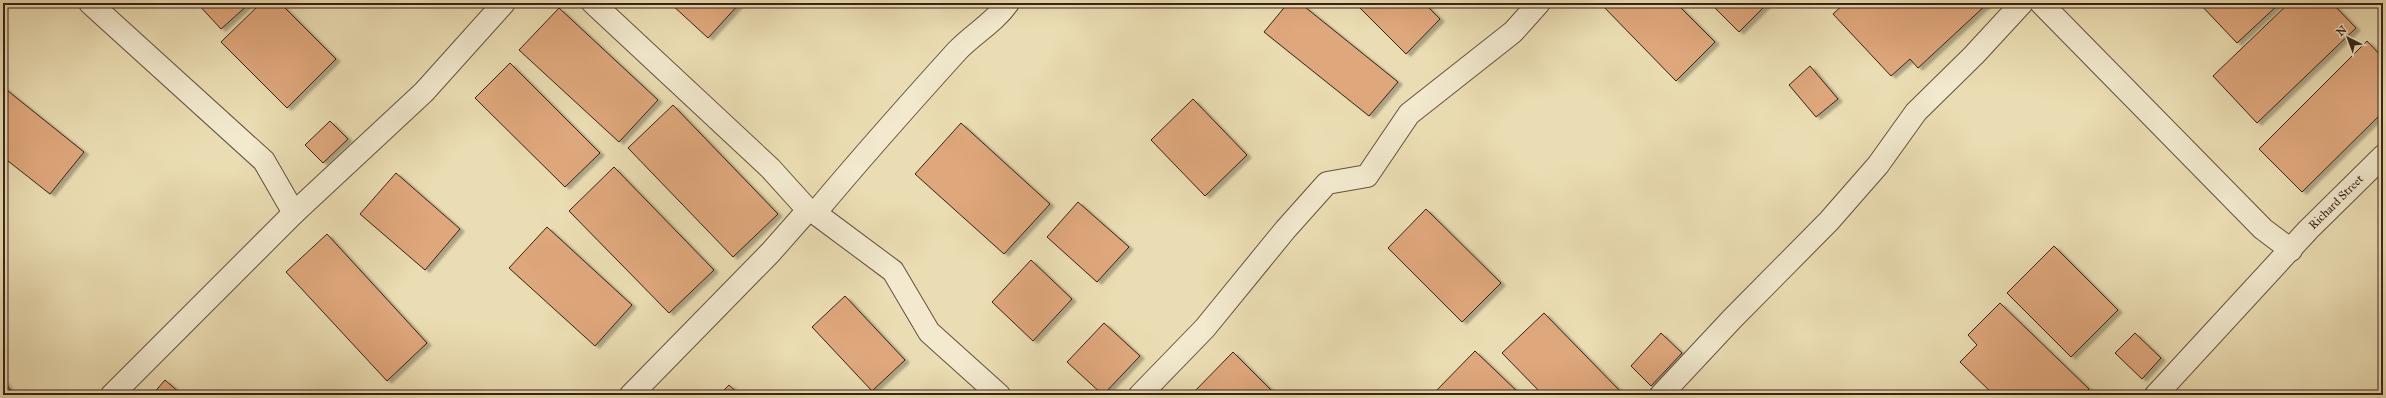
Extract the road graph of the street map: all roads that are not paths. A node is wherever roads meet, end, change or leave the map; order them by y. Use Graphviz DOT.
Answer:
graph roads {
  1 [pos="90,3"];
  2 [pos="504,3"];
  3 [pos="594,3"];
  4 [pos="1008,3"];
  5 [pos="1539,3"];
  6 [pos="2022,3"];
  7 [pos="2041,3"];
  8 [pos="2383,156"];
  9 [pos="812,212"];
  10 [pos="294,213"];
  11 [pos="2291,250"];
  12 [pos="112,395"];
  13 [pos="631,395"];
  14 [pos="999,395"];
  15 [pos="1140,395"];
  16 [pos="1661,395"];
  17 [pos="2156,395"];
  1 -- 10 [label="street"];
  2 -- 10 [label="street"];
  3 -- 9 [label="street"];
  4 -- 9 [label="street"];
  5 -- 15 [label="street"];
  6 -- 16 [label="street"];
  7 -- 11 [label="street"];
  8 -- 11 [label="street, Richard Street"];
  9 -- 13 [label="street"];
  9 -- 14 [label="street"];
  10 -- 12 [label="street"];
  11 -- 17 [label="street, Richard Street"];
}
